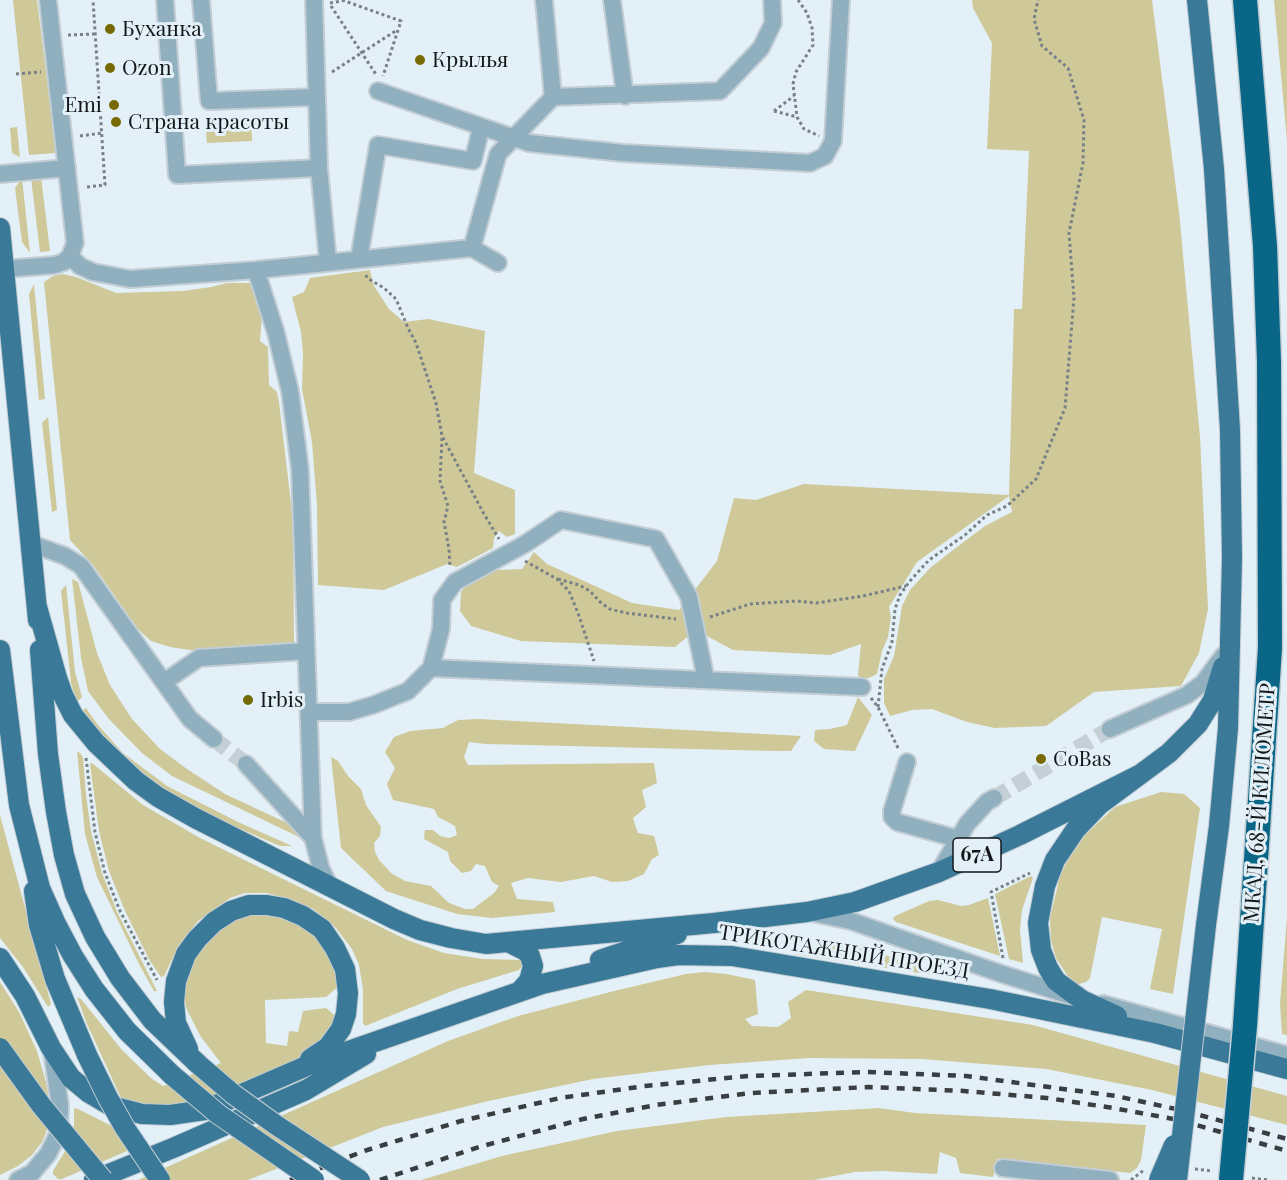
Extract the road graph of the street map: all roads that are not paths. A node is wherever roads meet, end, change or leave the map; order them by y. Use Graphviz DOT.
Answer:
graph roads {
  1 [pos="48,0"];
  2 [pos="165,0"];
  3 [pos="201,0"];
  4 [pos="544,0"];
  5 [pos="612,0"];
  6 [pos="772,0"];
  7 [pos="841,0"];
  8 [pos="1197,0"];
  9 [pos="1245,0"];
  10 [pos="319,2"];
  11 [pos="378,91"];
  12 [pos="625,96"];
  13 [pos="317,97"];
  14 [pos="553,97"];
  15 [pos="481,128"];
  16 [pos="513,139"];
  17 [pos="67,168"];
  18 [pos="319,168"];
  19 [pos="0,174"];
  20 [pos="0,228"];
  21 [pos="472,248"];
  22 [pos="70,256"];
  23 [pos="361,259"];
  24 [pos="328,262"];
  25 [pos="498,263"];
  26 [pos="4,269"];
  27 [pos="256,270"];
  28 [pos="32,544"];
  29 [pos="37,607"];
  30 [pos="1231,627"];
  31 [pos="0,650"];
  32 [pos="306,651"];
  33 [pos="1226,653"];
  34 [pos="431,668"];
  35 [pos="706,680"];
  36 [pos="164,682"];
  37 [pos="862,687"];
  38 [pos="309,712"];
  39 [pos="1110,729"];
  40 [pos="5,739"];
  41 [pos="214,740"];
  42 [pos="907,762"];
  43 [pos="246,764"];
  44 [pos="1139,775"];
  45 [pos="994,798"];
  46 [pos="313,838"];
  47 [pos="957,839"];
  48 [pos="30,850"];
  49 [pos="939,872"];
  50 [pos="330,887"];
  51 [pos="807,912"];
  52 [pos="714,923"];
  53 [pos="510,943"];
  54 [pos="0,958"];
  55 [pos="542,984"];
  56 [pos="520,991"];
  57 [pos="1079,998"];
  58 [pos="1155,1033"];
  59 [pos="398,1035"];
  60 [pos="0,1048"];
  61 [pos="51,1048"];
  62 [pos="1287,1055"];
  63 [pos="198,1064"];
  64 [pos="1287,1069"];
  65 [pos="280,1077"];
  66 [pos="1182,1125"];
  67 [pos="1003,1167"];
  68 [pos="18,1180"];
  69 [pos="94,1180"];
  70 [pos="103,1180"];
  71 [pos="160,1180"];
  72 [pos="314,1180"];
  73 [pos="360,1180"];
  74 [pos="1110,1180"];
  75 [pos="1159,1180"];
  76 [pos="1177,1180"];
  77 [pos="1231,1180"];
  1 -- 17 [label="street"];
  2 -- 18 [label="street"];
  3 -- 13 [label="street"];
  4 -- 14 [label="street"];
  5 -- 12 [label="street"];
  6 -- 12 [label="street"];
  7 -- 16 [label="street"];
  8 -- 30 [label="main road"];
  9 -- 77 [label="highway, МКАД, 68-Й КИЛОМЕТР, bridge"];
  10 -- 13 [label="street"];
  11 -- 15 [label="street"];
  12 -- 14 [label="street"];
  13 -- 18 [label="street"];
  14 -- 16 [label="street"];
  15 -- 16 [label="street"];
  15 -- 23 [label="street"];
  16 -- 21 [label="street"];
  17 -- 19 [label="street"];
  17 -- 22 [label="street"];
  18 -- 24 [label="street"];
  20 -- 26 [label="main road"];
  21 -- 23 [label="street"];
  21 -- 25 [label="street"];
  22 -- 26 [label="street"];
  22 -- 27 [label="street"];
  23 -- 24 [label="street"];
  24 -- 27 [label="street"];
  26 -- 28 [label="main road"];
  27 -- 32 [label="street"];
  28 -- 29 [label="main road"];
  28 -- 36 [label="street"];
  29 -- 50 [label="main road"];
  29 -- 63 [label="main road"];
  30 -- 33 [label="main road, 67A"];
  30 -- 66 [label="main road, bridge"];
  31 -- 40 [label="main road"];
  32 -- 36 [label="street"];
  32 -- 38 [label="street"];
  33 -- 39 [label="street"];
  33 -- 44 [label="main road, 67A"];
  34 -- 35 [label="street"];
  34 -- 35 [label="street"];
  34 -- 38 [label="street"];
  35 -- 37 [label="street"];
  36 -- 41 [label="street"];
  38 -- 46 [label="street"];
  40 -- 48 [label="main road"];
  42 -- 47 [label="street"];
  43 -- 46 [label="street"];
  44 -- 49 [label="main road, 67A"];
  44 -- 57 [label="main road"];
  45 -- 47 [label="street"];
  46 -- 50 [label="street"];
  47 -- 49 [label="street"];
  48 -- 71 [label="main road, bridge"];
  48 -- 72 [label="main road, bridge"];
  49 -- 51 [label="main road, 67A"];
  50 -- 53 [label="main road"];
  51 -- 52 [label="main road, 67A"];
  51 -- 57 [label="street"];
  52 -- 53 [label="main road"];
  52 -- 55 [label="main road"];
  53 -- 56 [label="main road"];
  54 -- 61 [label="main road, ТРИКОТАЖНЫЙ ПРОЕЗД"];
  55 -- 56 [label="main road, ТРИКОТАЖНЫЙ ПРОЕЗД"];
  55 -- 58 [label="main road, ТРИКОТАЖНЫЙ ПРОЕЗД"];
  56 -- 59 [label="main road, ТРИКОТАЖНЫЙ ПРОЕЗД"];
  57 -- 58 [label="main road"];
  57 -- 62 [label="street"];
  58 -- 64 [label="main road, ТРИКОТАЖНЫЙ ПРОЕЗД"];
  59 -- 65 [label="main road, ТРИКОТАЖНЫЙ ПРОЕЗД"];
  59 -- 69 [label="main road, ТРИКОТАЖНЫЙ ПРОЕЗД"];
  60 -- 70 [label="main road, bridge"];
  61 -- 65 [label="main road, ТРИКОТАЖНЫЙ ПРОЕЗД"];
  61 -- 68 [label="street"];
  63 -- 65 [label="main road"];
  63 -- 73 [label="main road, bridge"];
  66 -- 75 [label="main road, bridge"];
  66 -- 76 [label="main road, bridge"];
  67 -- 74 [label="street"];
}
